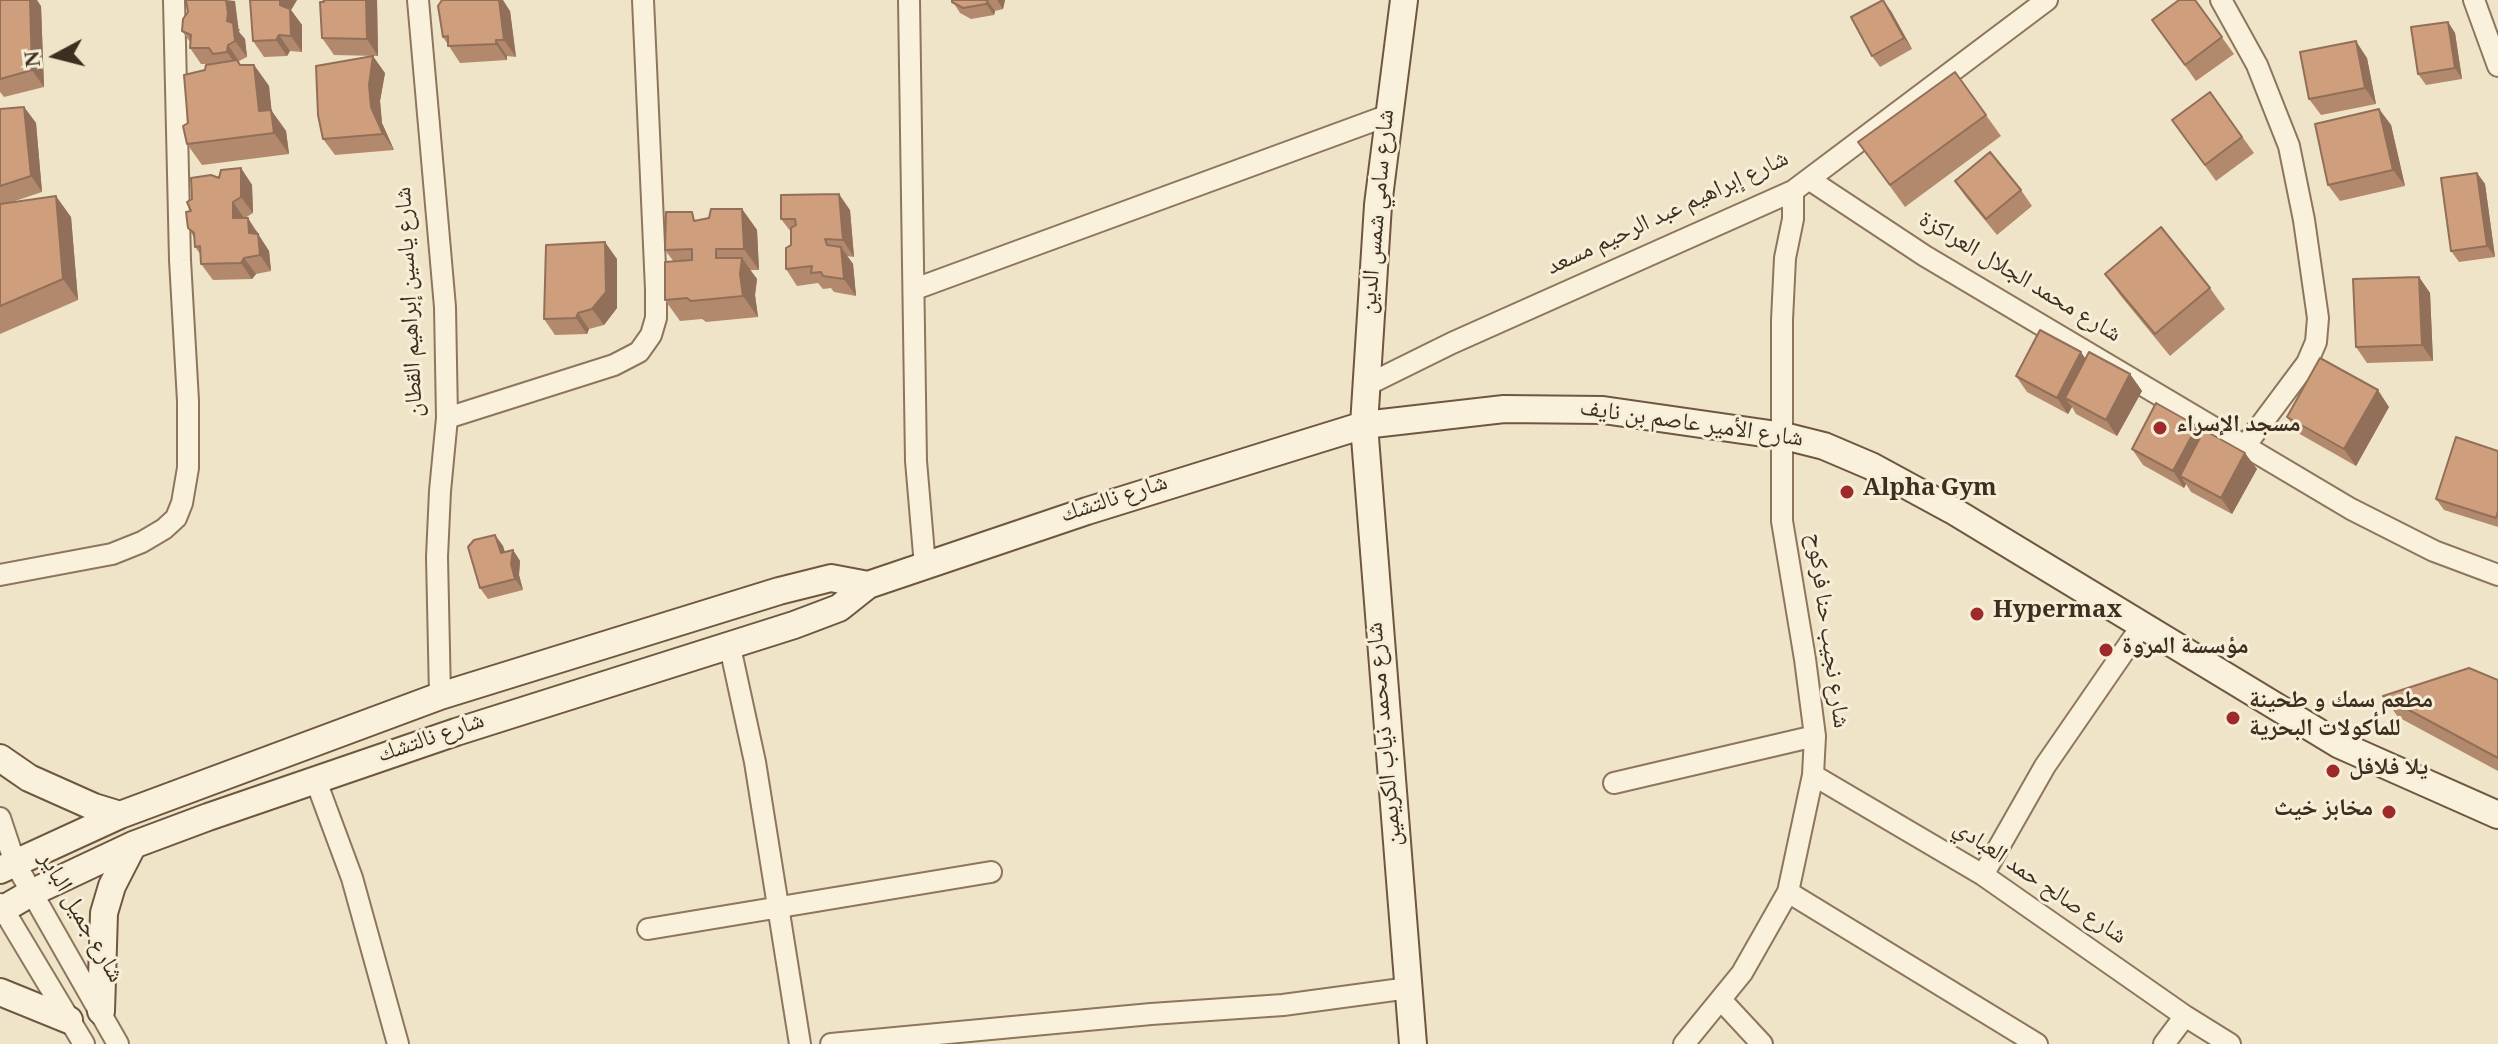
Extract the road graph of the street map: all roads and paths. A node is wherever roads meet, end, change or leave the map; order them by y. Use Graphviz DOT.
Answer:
graph roads {
  1 [pos="174,0"];
  2 [pos="418,0"];
  3 [pos="643,0"];
  4 [pos="909,0"];
  5 [pos="1404,0"];
  6 [pos="2047,0"];
  7 [pos="2221,0"];
  8 [pos="2474,0"];
  9 [pos="2498,66"];
  10 [pos="1389,115"];
  11 [pos="1802,186"];
  12 [pos="915,289"];
  13 [pos="1367,385"];
  14 [pos="447,418"];
  15 [pos="1364,425"];
  16 [pos="1784,436"];
  17 [pos="2245,446"];
  18 [pos="925,566"];
  19 [pos="0,575"];
  20 [pos="2498,575"];
  21 [pos="868,585"];
  22 [pos="2143,624"];
  23 [pos="730,647"];
  24 [pos="440,696"];
  25 [pos="1815,736"];
  26 [pos="0,758"];
  27 [pos="1813,775"];
  28 [pos="316,781"];
  29 [pos="1614,783"];
  30 [pos="120,815"];
  31 [pos="2498,815"];
  32 [pos="0,818"];
  33 [pos="133,845"];
  34 [pos="8,867"];
  35 [pos="991,872"];
  36 [pos="1983,875"];
  37 [pos="1788,892"];
  38 [pos="31,893"];
  39 [pos="1,908"];
  40 [pos="779,909"];
  41 [pos="648,929"];
  42 [pos="1409,988"];
  43 [pos="0,992"];
  44 [pos="1722,1001"];
  45 [pos="101,1011"];
  46 [pos="2185,1016"];
  47 [pos="69,1020"];
  48 [pos="84,1044"];
  49 [pos="118,1044"];
  50 [pos="398,1044"];
  51 [pos="800,1044"];
  52 [pos="831,1044"];
  53 [pos="1413,1044"];
  54 [pos="1684,1044"];
  55 [pos="1762,1044"];
  56 [pos="2037,1044"];
  57 [pos="2164,1044"];
  58 [pos="2230,1044"];
  1 -- 19 [label="street"];
  2 -- 14 [label="street, شارع ياسين إبراهيم القطان"];
  3 -- 14 [label="street"];
  4 -- 12 [label="street"];
  5 -- 10 [label="main road, شارع سامي شمس الدين"];
  6 -- 11 [label="street, شارع إبراهيم عبد الرحيم مسعد"];
  7 -- 17 [label="street"];
  8 -- 9 [label="street"];
  10 -- 12 [label="street"];
  10 -- 13 [label="main road, شارع سامي شمس الدين"];
  11 -- 13 [label="street, شارع إبراهيم عبد الرحيم مسعد"];
  11 -- 16 [label="street, شارع نجيب حنا فركوح"];
  11 -- 17 [label="street, شارع محمد الجلال العراكزة"];
  12 -- 18 [label="street"];
  13 -- 15 [label="main road, شارع سامي شمس الدين"];
  14 -- 24 [label="street, شارع ياسين إبراهيم القطان"];
  15 -- 16 [label="main road, شارع الأمير عاصم بن نايف"];
  15 -- 18 [label="main road, شارع نالتشك"];
  15 -- 42 [label="main road, شارع محمد ذياب الكريمين"];
  16 -- 22 [label="main road, شارع الأمير عاصم بن نايف"];
  16 -- 25 [label="street, شارع نجيب حنا فركوح"];
  17 -- 20 [label="street, شارع محمد الجلال العراكزة"];
  18 -- 21 [label="main road, شارع نالتشك"];
  21 -- 23 [label="main road, شارع نالتشك"];
  21 -- 24 [label="main road, شارع نالتشك"];
  22 -- 31 [label="main road, شارع الأمير عاصم بن نايف"];
  22 -- 36 [label="street"];
  23 -- 28 [label="main road, شارع نالتشك"];
  23 -- 40 [label="street"];
  24 -- 30 [label="main road, شارع نالتشك"];
  25 -- 27 [label="street, شارع نجيب حنا فركوح"];
  25 -- 29 [label="street"];
  26 -- 30 [label="main road"];
  27 -- 36 [label="street, شارع صالح حمد العبادي"];
  27 -- 37 [label="street, شارع نجيب حنا فركوح"];
  28 -- 33 [label="main road, شارع نالتشك"];
  28 -- 50 [label="street"];
  30 -- 34 [label="main road, شارع نالتشك"];
  32 -- 34 [label="street, شارع جميل الباير"];
  33 -- 38 [label="main road, شارع نالتشك"];
  33 -- 45 [label="main road"];
  34 -- 38 [label="street, شارع جميل الباير"];
  35 -- 40 [label="street"];
  36 -- 46 [label="street, شارع صالح حمد العبادي"];
  37 -- 44 [label="street, شارع نجيب حنا فركوح"];
  37 -- 56 [label="street"];
  38 -- 39 [label="main road, شارع نالتشك"];
  38 -- 45 [label="street, شارع جميل الباير"];
  39 -- 47 [label="street"];
  40 -- 41 [label="street"];
  40 -- 51 [label="street"];
  42 -- 52 [label="street"];
  42 -- 53 [label="main road, شارع محمد ذياب الكريمين"];
  43 -- 47 [label="main road"];
  44 -- 54 [label="street, شارع نجيب حنا فركوح"];
  44 -- 55 [label="street"];
  45 -- 49 [label="street, شارع جميل الباير"];
  46 -- 57 [label="street"];
  46 -- 58 [label="street, شارع صالح حمد العبادي"];
  47 -- 48 [label="street"];
}
